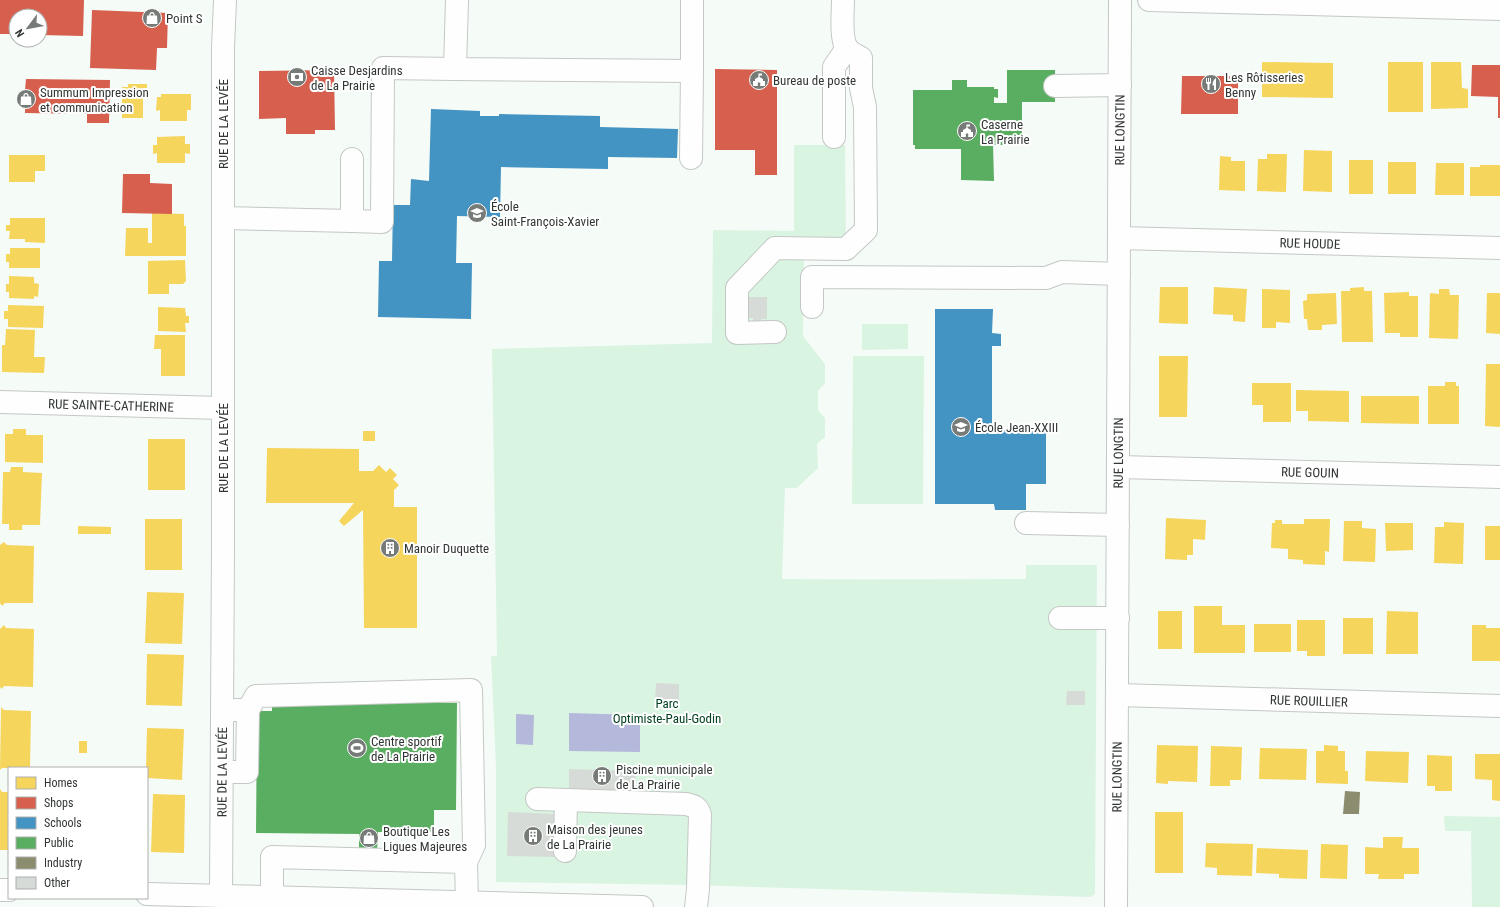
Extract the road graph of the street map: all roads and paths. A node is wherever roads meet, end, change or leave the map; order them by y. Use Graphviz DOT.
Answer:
graph roads {
  1 [pos="225,0"];
  2 [pos="457,0"];
  3 [pos="692,0"];
  4 [pos="843,0"];
  5 [pos="1120,0"];
  6 [pos="1149,0"];
  7 [pos="1339,3"];
  8 [pos="1500,9"];
  9 [pos="847,48"];
  10 [pos="455,69"];
  11 [pos="692,71"];
  12 [pos="1120,85"];
  13 [pos="1055,86"];
  14 [pos="834,137"];
  15 [pos="691,158"];
  16 [pos="352,159"];
  17 [pos="223,218"];
  18 [pos="352,221"];
  19 [pos="1119,238"];
  20 [pos="1500,248"];
  21 [pos="1119,274"];
  22 [pos="812,307"];
  23 [pos="775,332"];
  24 [pos="0,402"];
  25 [pos="222,408"];
  26 [pos="1119,467"];
  27 [pos="1500,477"];
  28 [pos="1026,523"];
  29 [pos="1118,525"];
  30 [pos="1060,618"];
  31 [pos="1118,618"];
  32 [pos="1118,695"];
  33 [pos="1500,706"];
  34 [pos="223,710"];
  35 [pos="248,710"];
  36 [pos="222,772"];
  37 [pos="537,800"];
  38 [pos="566,800"];
  39 [pos="565,851"];
  40 [pos="466,862"];
  41 [pos="148,894"];
  42 [pos="222,896"];
  43 [pos="272,897"];
  44 [pos="467,902"];
  45 [pos="642,907"];
  46 [pos="696,907"];
  47 [pos="1116,907"];
  1 -- 17 [label="street, RUE DE LA LEVÉE"];
  2 -- 10 [label="street"];
  3 -- 11 [label="street"];
  4 -- 9 [label="street"];
  5 -- 12 [label="street, RUE LONGTIN"];
  6 -- 7 [label="street"];
  7 -- 8 [label="street"];
  9 -- 14 [label="street"];
  9 -- 23 [label="street"];
  10 -- 11 [label="street"];
  10 -- 18 [label="street"];
  11 -- 15 [label="street"];
  12 -- 13 [label="street"];
  12 -- 19 [label="street, RUE LONGTIN"];
  16 -- 18 [label="street"];
  17 -- 18 [label="street"];
  17 -- 25 [label="street, RUE DE LA LEVÉE"];
  19 -- 20 [label="street, RUE HOUDE"];
  19 -- 21 [label="street, RUE LONGTIN"];
  21 -- 22 [label="street"];
  21 -- 26 [label="street, RUE LONGTIN"];
  24 -- 25 [label="street, RUE SAINTE-CATHERINE"];
  25 -- 34 [label="street, RUE DE LA LEVÉE"];
  26 -- 27 [label="street, RUE GOUIN"];
  26 -- 29 [label="street, RUE LONGTIN"];
  28 -- 29 [label="street"];
  29 -- 31 [label="street, RUE LONGTIN"];
  30 -- 31 [label="street"];
  31 -- 32 [label="street, RUE LONGTIN"];
  32 -- 33 [label="street, RUE ROUILLIER"];
  32 -- 47 [label="street, RUE LONGTIN"];
  34 -- 35 [label="street"];
  34 -- 36 [label="street, RUE DE LA LEVÉE"];
  35 -- 36 [label="street"];
  35 -- 40 [label="street"];
  36 -- 42 [label="street, RUE DE LA LEVÉE"];
  37 -- 38 [label="street"];
  38 -- 39 [label="street"];
  38 -- 46 [label="street"];
  40 -- 43 [label="street"];
  40 -- 44 [label="street"];
  41 -- 42 [label="street"];
  42 -- 43 [label="street"];
  43 -- 44 [label="street"];
  44 -- 45 [label="street"];
}
